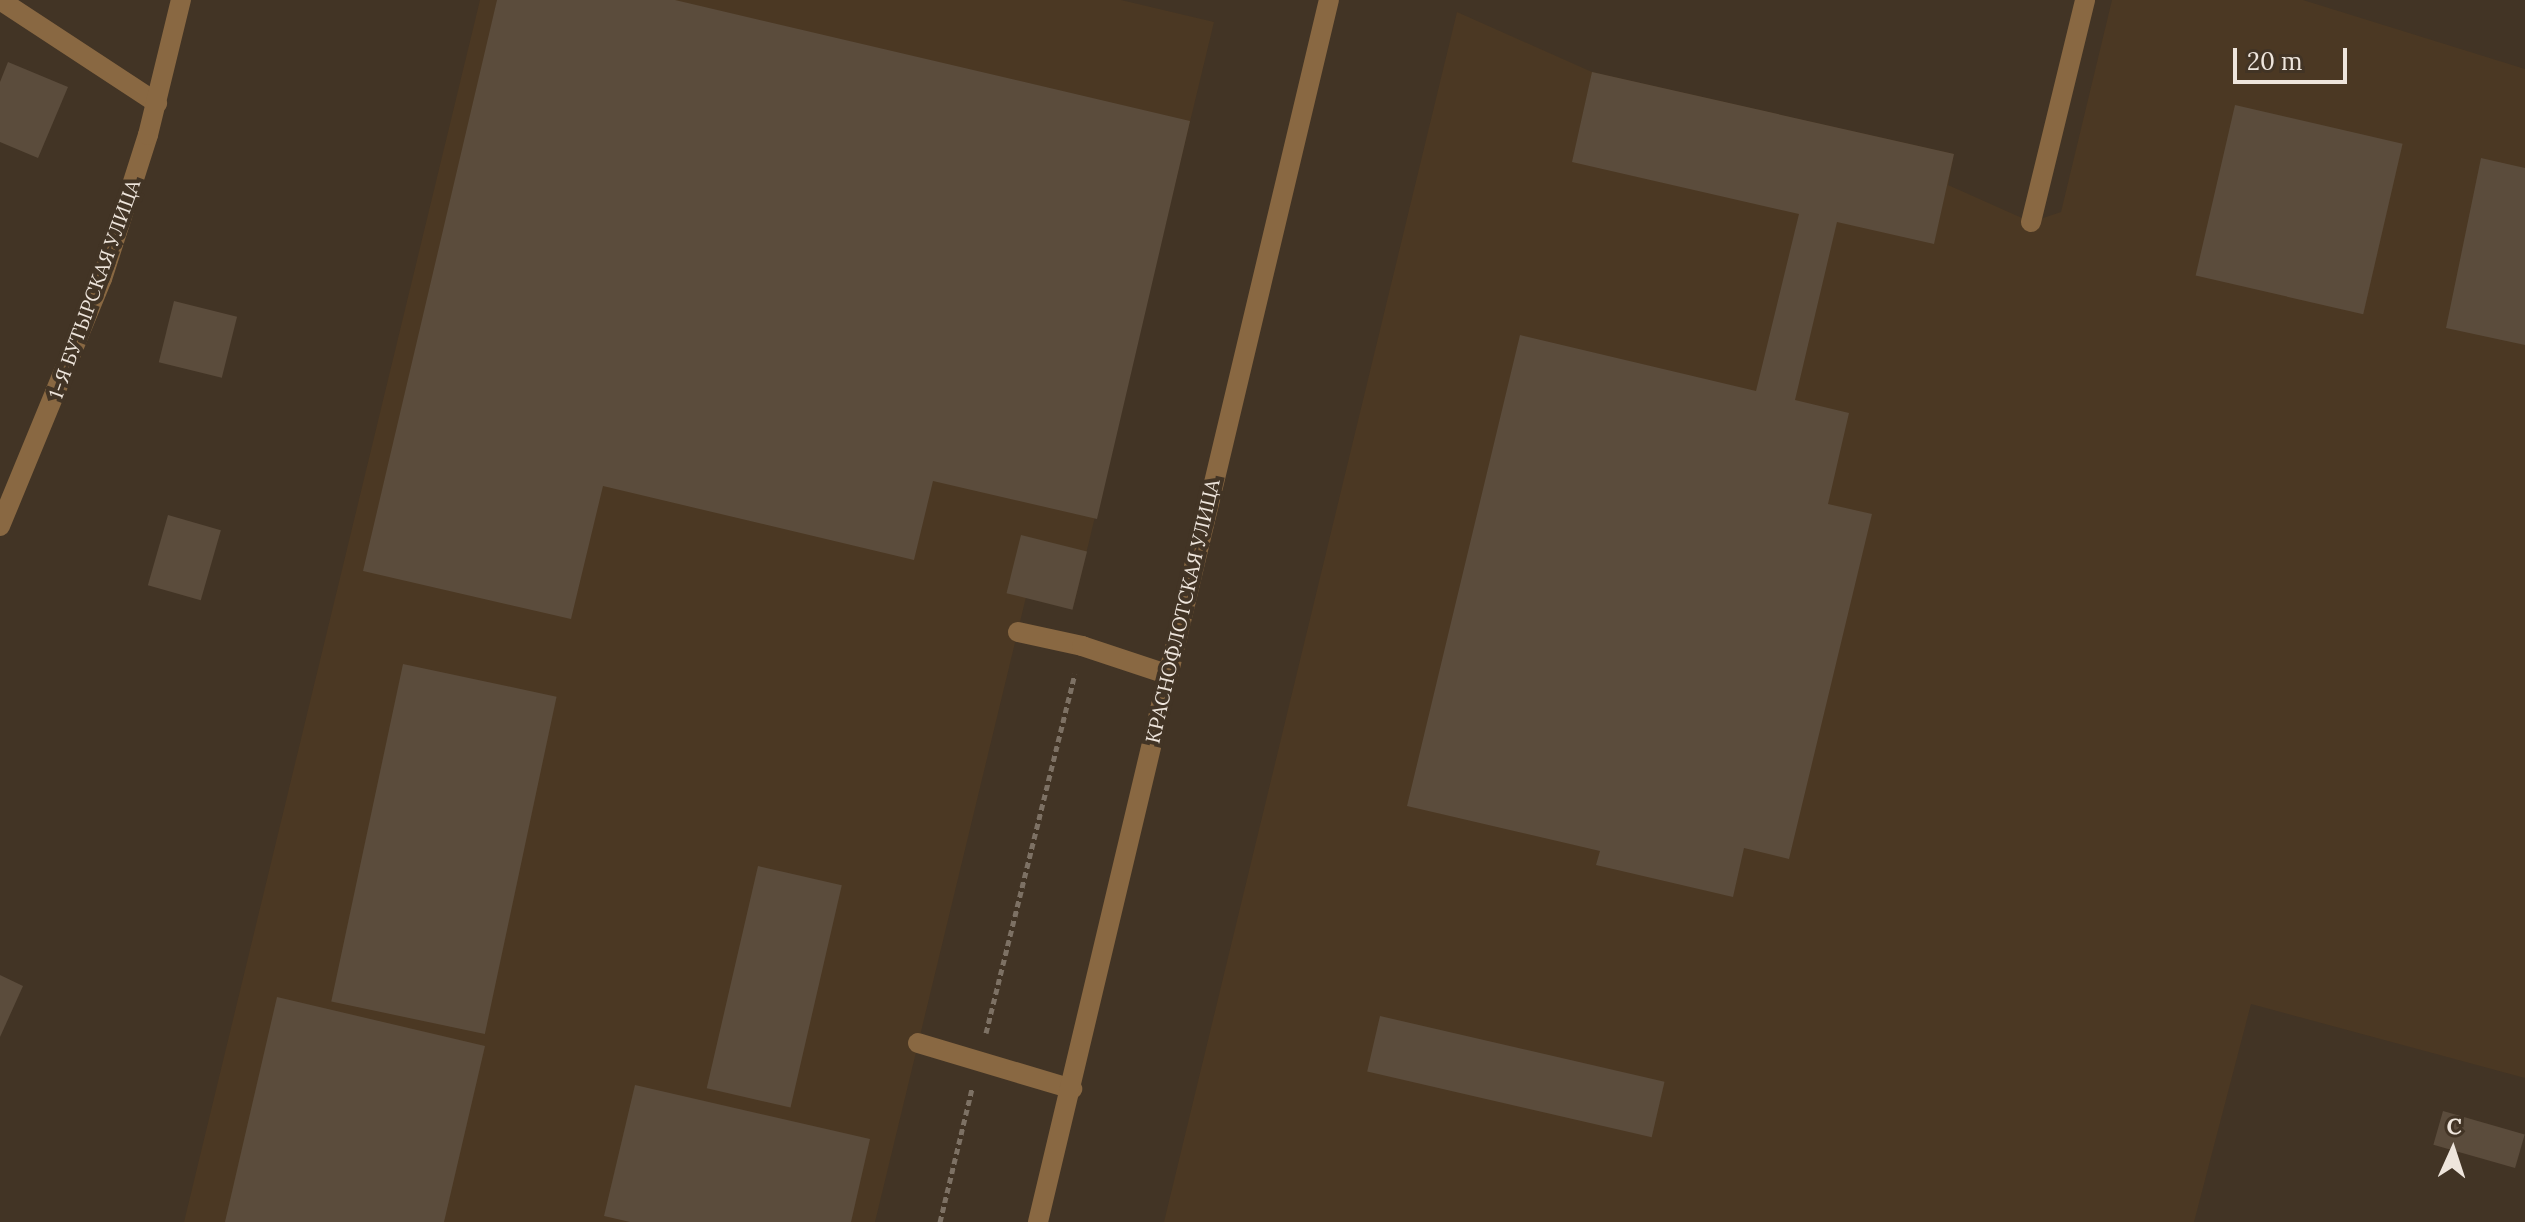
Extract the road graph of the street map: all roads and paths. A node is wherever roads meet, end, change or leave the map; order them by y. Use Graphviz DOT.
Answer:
graph roads {
  1 [pos="0,0"];
  2 [pos="181,0"];
  3 [pos="1329,0"];
  4 [pos="2085,0"];
  5 [pos="157,103"];
  6 [pos="2031,222"];
  7 [pos="0,526"];
  8 [pos="1018,632"];
  9 [pos="1082,646"];
  10 [pos="1166,674"];
  11 [pos="918,1043"];
  12 [pos="979,1061"];
  13 [pos="1072,1089"];
  14 [pos="940,1222"];
  15 [pos="1038,1222"];
  1 -- 5 [label="street"];
  2 -- 5 [label="street, 1-Я БУТЫРСКАЯ УЛИЦА"];
  3 -- 10 [label="street, КРАСНОФЛОТСКАЯ УЛИЦА"];
  4 -- 6 [label="street"];
  5 -- 7 [label="street, 1-Я БУТЫРСКАЯ УЛИЦА"];
  8 -- 9 [label="street"];
  9 -- 10 [label="street"];
  9 -- 12 [label="path"];
  10 -- 13 [label="street, КРАСНОФЛОТСКАЯ УЛИЦА"];
  11 -- 12 [label="street"];
  12 -- 13 [label="street"];
  12 -- 14 [label="path"];
  13 -- 15 [label="street, КРАСНОФЛОТСКАЯ УЛИЦА"];
}
